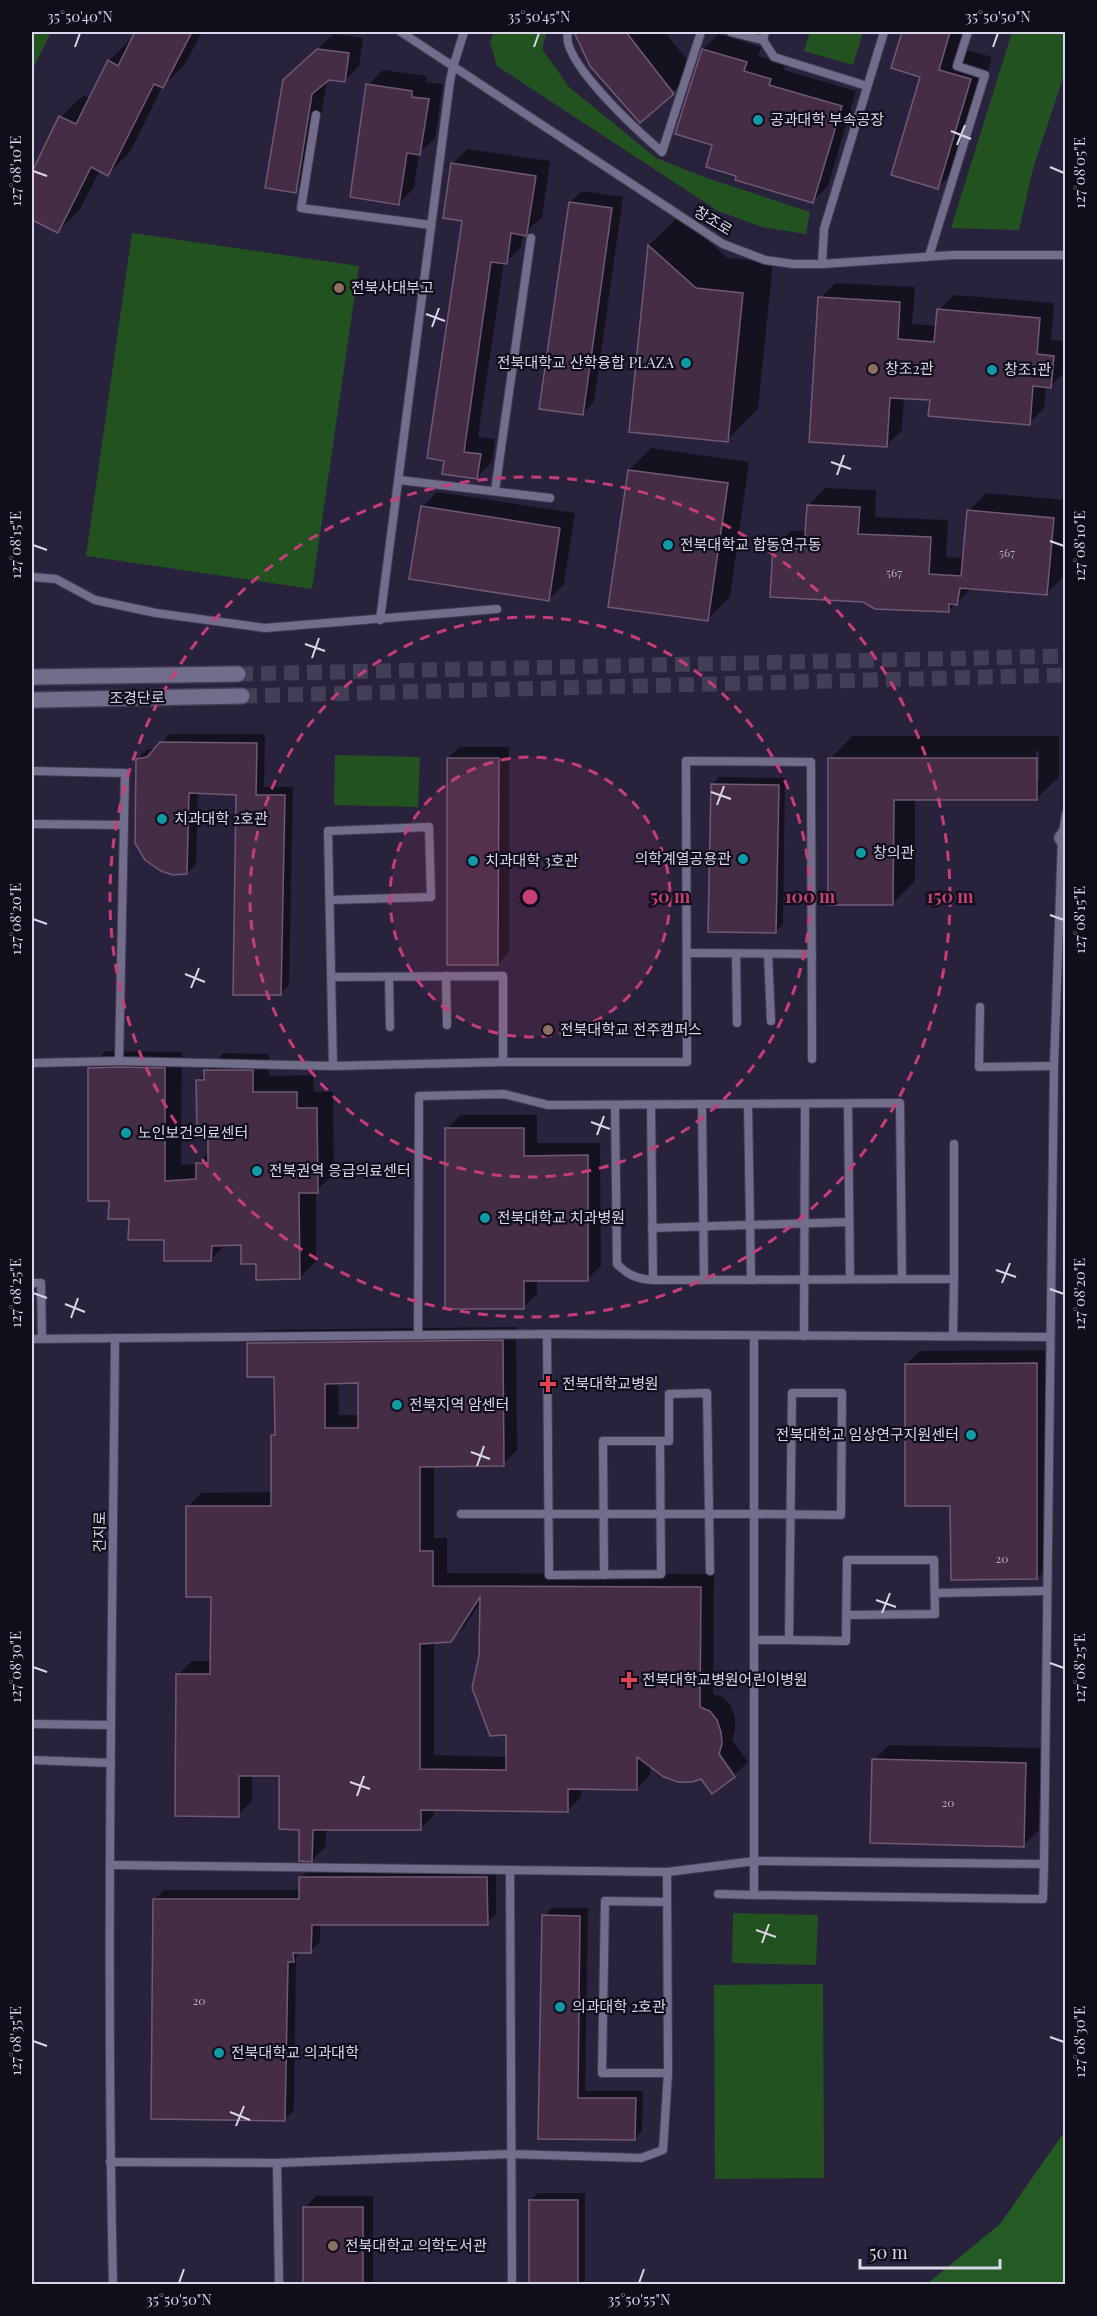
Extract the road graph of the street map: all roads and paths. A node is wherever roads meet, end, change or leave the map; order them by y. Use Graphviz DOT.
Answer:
graph roads {
  1 [pos="401,32"];
  2 [pos="464,32"];
  3 [pos="568,32"];
  4 [pos="701,32"];
  5 [pos="731,32"];
  6 [pos="765,32"];
  7 [pos="884,32"];
  8 [pos="968,32"];
  9 [pos="763,40"];
  10 [pos="453,67"];
  11 [pos="867,86"];
  12 [pos="316,115"];
  13 [pos="431,225"];
  14 [pos="531,238"];
  15 [pos="1065,255"];
  16 [pos="929,256"];
  17 [pos="822,264"];
  18 [pos="399,480"];
  19 [pos="495,491"];
  20 [pos="550,498"];
  21 [pos="32,577"];
  22 [pos="497,609"];
  23 [pos="380,620"];
  24 [pos="238,674"];
  25 [pos="32,677"];
  26 [pos="242,696"];
  27 [pos="32,700"];
  28 [pos="32,771"];
  29 [pos="1065,814"];
  30 [pos="32,824"];
  31 [pos="124,825"];
  32 [pos="1064,836"];
  33 [pos="331,900"];
  34 [pos="688,953"];
  35 [pos="736,954"];
  36 [pos="768,954"];
  37 [pos="812,954"];
  38 [pos="388,976"];
  39 [pos="446,976"];
  40 [pos="332,977"];
  41 [pos="980,1007"];
  42 [pos="771,1021"];
  43 [pos="737,1023"];
  44 [pos="447,1025"];
  45 [pos="390,1027"];
  46 [pos="812,1059"];
  47 [pos="119,1061"];
  48 [pos="503,1062"];
  49 [pos="32,1063"];
  50 [pos="333,1066"];
  51 [pos="1054,1066"];
  52 [pos="702,1104"];
  53 [pos="748,1104"];
  54 [pos="805,1104"];
  55 [pos="848,1104"];
  56 [pos="615,1105"];
  57 [pos="651,1105"];
  58 [pos="954,1144"];
  59 [pos="849,1222"];
  60 [pos="805,1224"];
  61 [pos="750,1225"];
  62 [pos="703,1227"];
  63 [pos="652,1228"];
  64 [pos="804,1279"];
  65 [pos="850,1279"];
  66 [pos="902,1279"];
  67 [pos="954,1279"];
  68 [pos="652,1280"];
  69 [pos="704,1280"];
  70 [pos="751,1280"];
  71 [pos="32,1284"];
  72 [pos="547,1334"];
  73 [pos="418,1335"];
  74 [pos="953,1335"];
  75 [pos="754,1336"];
  76 [pos="804,1336"];
  77 [pos="1050,1337"];
  78 [pos="115,1338"];
  79 [pos="32,1339"];
  80 [pos="42,1339"];
  81 [pos="660,1441"];
  82 [pos="461,1514"];
  83 [pos="549,1514"];
  84 [pos="603,1514"];
  85 [pos="661,1514"];
  86 [pos="709,1514"];
  87 [pos="753,1514"];
  88 [pos="790,1515"];
  89 [pos="710,1571"];
  90 [pos="604,1575"];
  91 [pos="1046,1591"];
  92 [pos="934,1593"];
  93 [pos="847,1615"];
  94 [pos="755,1640"];
  95 [pos="789,1640"];
  96 [pos="32,1724"];
  97 [pos="111,1725"];
  98 [pos="32,1760"];
  99 [pos="111,1763"];
  100 [pos="755,1861"];
  101 [pos="1044,1864"];
  102 [pos="111,1865"];
  103 [pos="510,1871"];
  104 [pos="667,1872"];
  105 [pos="718,1894"];
  106 [pos="754,1894"];
  107 [pos="667,1902"];
  108 [pos="669,2073"];
  109 [pos="510,2154"];
  110 [pos="110,2162"];
  111 [pos="278,2163"];
  112 [pos="113,2284"];
  113 [pos="279,2284"];
  114 [pos="512,2284"];
  1 -- 10 [label="lane, 창조로"];
  2 -- 10 [label="lane"];
  3 -- 4 [label="lane"];
  5 -- 9 [label="lane"];
  6 -- 9 [label="lane"];
  7 -- 11 [label="lane"];
  8 -- 16 [label="lane"];
  9 -- 11 [label="lane"];
  10 -- 13 [label="lane"];
  10 -- 17 [label="lane, 창조로"];
  11 -- 17 [label="lane"];
  12 -- 13 [label="lane"];
  13 -- 18 [label="lane"];
  14 -- 19 [label="lane"];
  15 -- 16 [label="lane, 창조로"];
  16 -- 17 [label="lane, 창조로"];
  18 -- 19 [label="lane"];
  18 -- 23 [label="lane"];
  19 -- 20 [label="lane"];
  21 -- 23 [label="lane"];
  22 -- 23 [label="lane"];
  24 -- 25 [label="street, 조경단로"];
  26 -- 27 [label="street, 조경단로"];
  28 -- 31 [label="lane"];
  29 -- 32 [label="lane"];
  30 -- 31 [label="lane"];
  31 -- 47 [label="lane"];
  32 -- 51 [label="lane"];
  33 -- 33 [label="lane"];
  33 -- 40 [label="lane"];
  34 -- 35 [label="lane"];
  34 -- 37 [label="lane"];
  34 -- 48 [label="lane"];
  35 -- 36 [label="lane"];
  35 -- 43 [label="lane"];
  36 -- 37 [label="lane"];
  36 -- 42 [label="lane"];
  37 -- 46 [label="lane"];
  38 -- 39 [label="lane"];
  38 -- 40 [label="lane"];
  38 -- 45 [label="lane"];
  39 -- 44 [label="lane"];
  39 -- 48 [label="lane"];
  40 -- 50 [label="lane"];
  41 -- 51 [label="lane"];
  47 -- 49 [label="lane"];
  47 -- 50 [label="lane"];
  48 -- 50 [label="lane"];
  51 -- 77 [label="lane"];
  52 -- 53 [label="lane"];
  52 -- 57 [label="lane"];
  52 -- 62 [label="lane"];
  53 -- 54 [label="lane"];
  53 -- 61 [label="lane"];
  54 -- 55 [label="lane"];
  54 -- 60 [label="lane"];
  55 -- 59 [label="lane"];
  55 -- 66 [label="lane"];
  56 -- 57 [label="lane"];
  56 -- 68 [label="lane"];
  56 -- 73 [label="lane"];
  57 -- 63 [label="lane"];
  58 -- 67 [label="lane"];
  59 -- 60 [label="lane"];
  59 -- 65 [label="lane"];
  60 -- 61 [label="lane"];
  60 -- 64 [label="lane"];
  61 -- 62 [label="lane"];
  61 -- 70 [label="lane"];
  62 -- 63 [label="lane"];
  62 -- 69 [label="lane"];
  63 -- 68 [label="lane"];
  64 -- 65 [label="lane"];
  64 -- 70 [label="lane"];
  64 -- 76 [label="lane"];
  65 -- 66 [label="lane"];
  66 -- 67 [label="lane"];
  67 -- 74 [label="lane"];
  68 -- 69 [label="lane"];
  69 -- 70 [label="lane"];
  71 -- 80 [label="lane"];
  72 -- 73 [label="lane"];
  72 -- 75 [label="lane"];
  72 -- 83 [label="lane"];
  73 -- 78 [label="lane"];
  74 -- 76 [label="lane"];
  74 -- 77 [label="lane"];
  75 -- 76 [label="lane"];
  75 -- 87 [label="lane"];
  77 -- 91 [label="lane"];
  78 -- 80 [label="lane"];
  78 -- 97 [label="lane, 건지로"];
  79 -- 80 [label="lane"];
  81 -- 84 [label="lane"];
  81 -- 85 [label="lane"];
  81 -- 86 [label="lane"];
  82 -- 83 [label="lane"];
  83 -- 84 [label="lane"];
  83 -- 90 [label="lane"];
  84 -- 85 [label="lane"];
  84 -- 90 [label="lane"];
  85 -- 86 [label="lane"];
  85 -- 90 [label="lane"];
  86 -- 87 [label="lane"];
  86 -- 89 [label="lane"];
  87 -- 88 [label="lane"];
  87 -- 94 [label="lane"];
  88 -- 88 [label="lane"];
  88 -- 95 [label="lane"];
  91 -- 92 [label="lane"];
  91 -- 101 [label="lane"];
  92 -- 93 [label="lane"];
  92 -- 93 [label="lane"];
  93 -- 95 [label="lane"];
  94 -- 95 [label="lane"];
  94 -- 100 [label="lane"];
  96 -- 97 [label="lane"];
  97 -- 99 [label="lane, 건지로"];
  98 -- 99 [label="lane"];
  99 -- 102 [label="lane, 건지로"];
  100 -- 101 [label="lane"];
  100 -- 104 [label="lane"];
  100 -- 106 [label="lane"];
  101 -- 106 [label="lane"];
  102 -- 103 [label="lane"];
  102 -- 110 [label="lane, 건지로"];
  103 -- 104 [label="lane"];
  103 -- 109 [label="lane"];
  104 -- 107 [label="lane"];
  105 -- 106 [label="lane"];
  107 -- 108 [label="lane"];
  107 -- 108 [label="lane"];
  108 -- 109 [label="lane"];
  109 -- 111 [label="lane"];
  109 -- 114 [label="lane"];
  110 -- 111 [label="lane"];
  110 -- 112 [label="lane, 건지로"];
  111 -- 113 [label="lane"];
}
